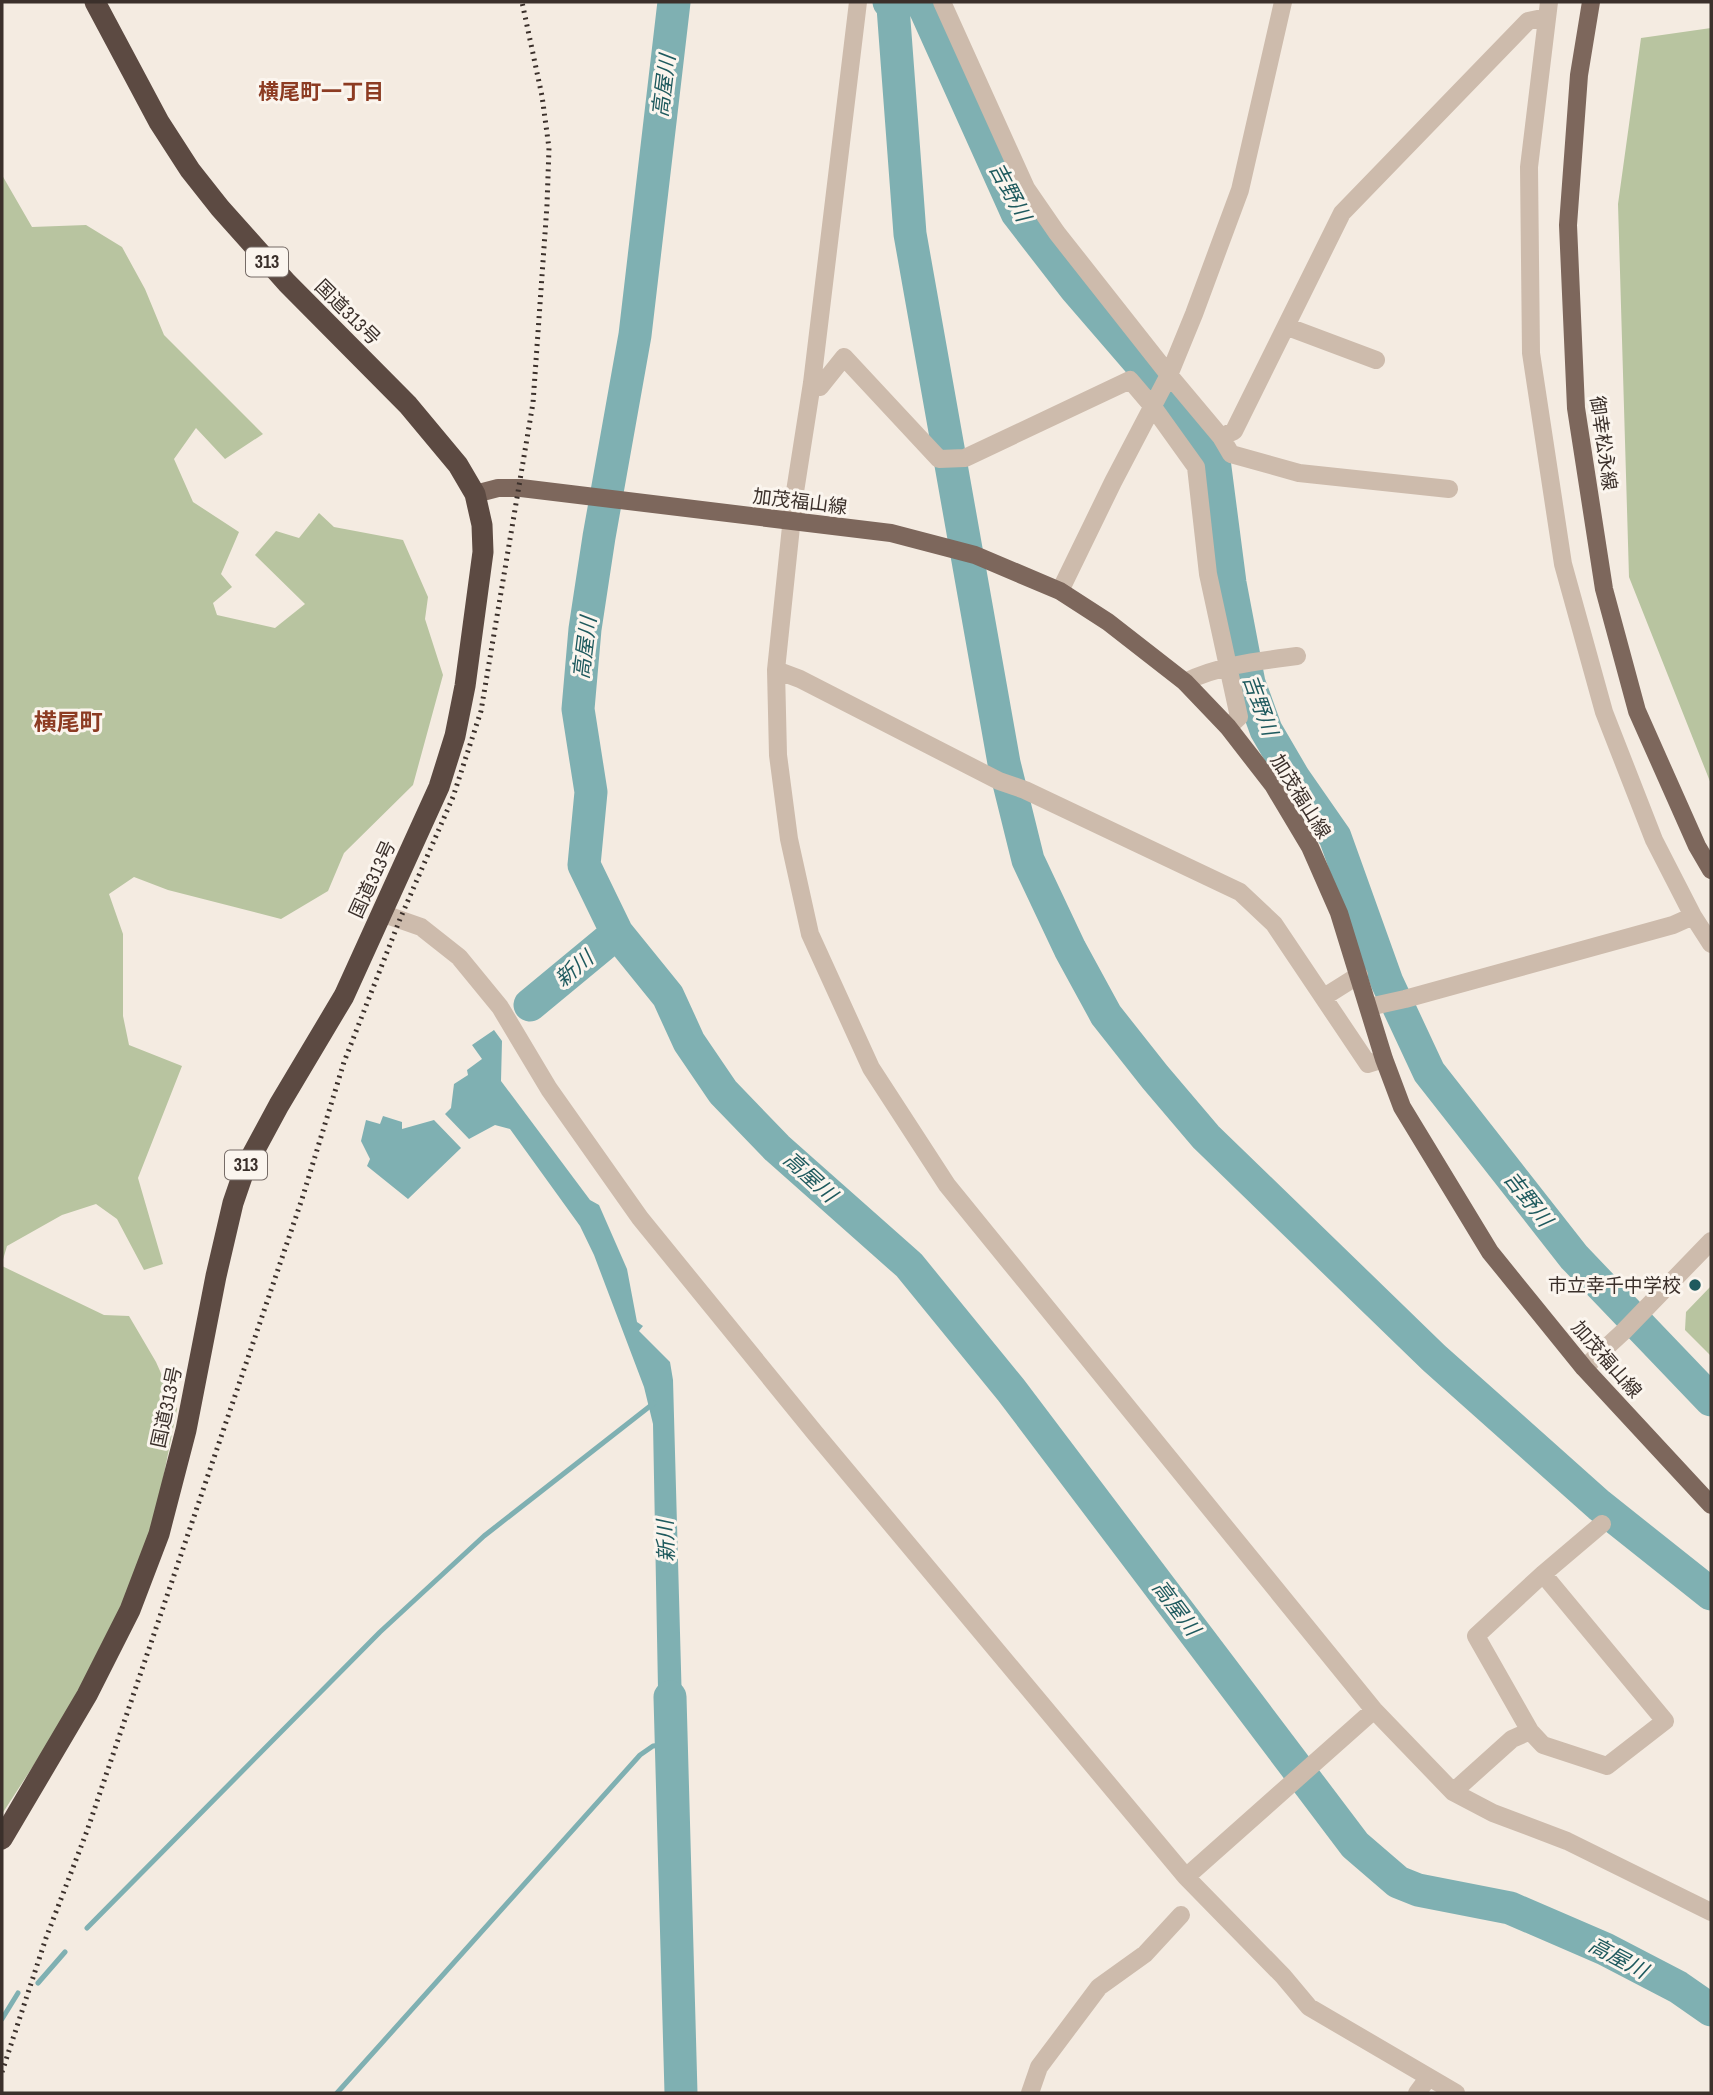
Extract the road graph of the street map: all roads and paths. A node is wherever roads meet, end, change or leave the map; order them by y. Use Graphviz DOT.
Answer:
graph roads {
  1 [pos="94,2"];
  2 [pos="858,2"];
  3 [pos="942,2"];
  4 [pos="1283,2"];
  5 [pos="1591,2"];
  6 [pos="1548,10"];
  7 [pos="1287,327"];
  8 [pos="1376,360"];
  9 [pos="1169,375"];
  10 [pos="812,383"];
  11 [pos="1153,407"];
  12 [pos="1221,437"];
  13 [pos="1449,489"];
  14 [pos="475,494"];
  15 [pos="792,521"];
  16 [pos="1060,591"];
  17 [pos="1297,656"];
  18 [pos="1233,666"];
  19 [pos="776,670"];
  20 [pos="1185,682"];
  21 [pos="1228,727"];
  22 [pos="1711,870"];
  23 [pos="381,913"];
  24 [pos="1693,916"];
  25 [pos="1711,944"];
  26 [pos="1359,975"];
  27 [pos="1324,997"];
  28 [pos="1376,1005"];
  29 [pos="1384,1059"];
  30 [pos="1711,1241"];
  31 [pos="1584,1368"];
  32 [pos="1711,1504"];
  33 [pos="1602,1524"];
  34 [pos="1543,1574"];
  35 [pos="1374,1710"];
  36 [pos="1530,1731"];
  37 [pos="1453,1792"];
  38 [pos="2,1839"];
  39 [pos="1186,1877"];
  40 [pos="1711,1912"];
  41 [pos="1181,1914"];
  42 [pos="1428,2078"];
  43 [pos="1030,2093"];
  44 [pos="1417,2093"];
  45 [pos="1456,2093"];
  1 -- 14 [label="highway, 国道313号 / 313"];
  2 -- 10 [label="street"];
  3 -- 9 [label="street"];
  4 -- 9 [label="street"];
  5 -- 22 [label="main road, 御幸松永線"];
  6 -- 7 [label="street"];
  6 -- 24 [label="street"];
  7 -- 8 [label="street"];
  7 -- 12 [label="street"];
  9 -- 11 [label="street"];
  9 -- 12 [label="street"];
  10 -- 11 [label="street"];
  10 -- 15 [label="street"];
  11 -- 16 [label="street"];
  11 -- 18 [label="street"];
  12 -- 13 [label="street"];
  14 -- 15 [label="main road, 加茂福山線"];
  14 -- 23 [label="highway, 国道313号 / 313"];
  15 -- 16 [label="main road, 加茂福山線"];
  15 -- 19 [label="street"];
  16 -- 20 [label="main road, 加茂福山線"];
  17 -- 18 [label="street"];
  18 -- 20 [label="street"];
  18 -- 21 [label="street"];
  19 -- 27 [label="street"];
  19 -- 35 [label="street"];
  20 -- 21 [label="main road, 加茂福山線"];
  21 -- 26 [label="main road, 加茂福山線"];
  23 -- 38 [label="highway, 国道313号 / 313"];
  23 -- 39 [label="street"];
  24 -- 25 [label="street"];
  24 -- 28 [label="street"];
  26 -- 27 [label="street"];
  26 -- 28 [label="main road, 加茂福山線"];
  27 -- 29 [label="street"];
  28 -- 29 [label="main road, 加茂福山線"];
  29 -- 31 [label="main road, 加茂福山線"];
  30 -- 31 [label="street"];
  31 -- 32 [label="main road, 加茂福山線"];
  33 -- 34 [label="street"];
  34 -- 36 [label="street"];
  34 -- 36 [label="street"];
  35 -- 37 [label="street"];
  35 -- 39 [label="street"];
  36 -- 37 [label="street"];
  37 -- 40 [label="street"];
  39 -- 42 [label="street"];
  41 -- 43 [label="street"];
  42 -- 44 [label="street"];
  42 -- 45 [label="street"];
}
